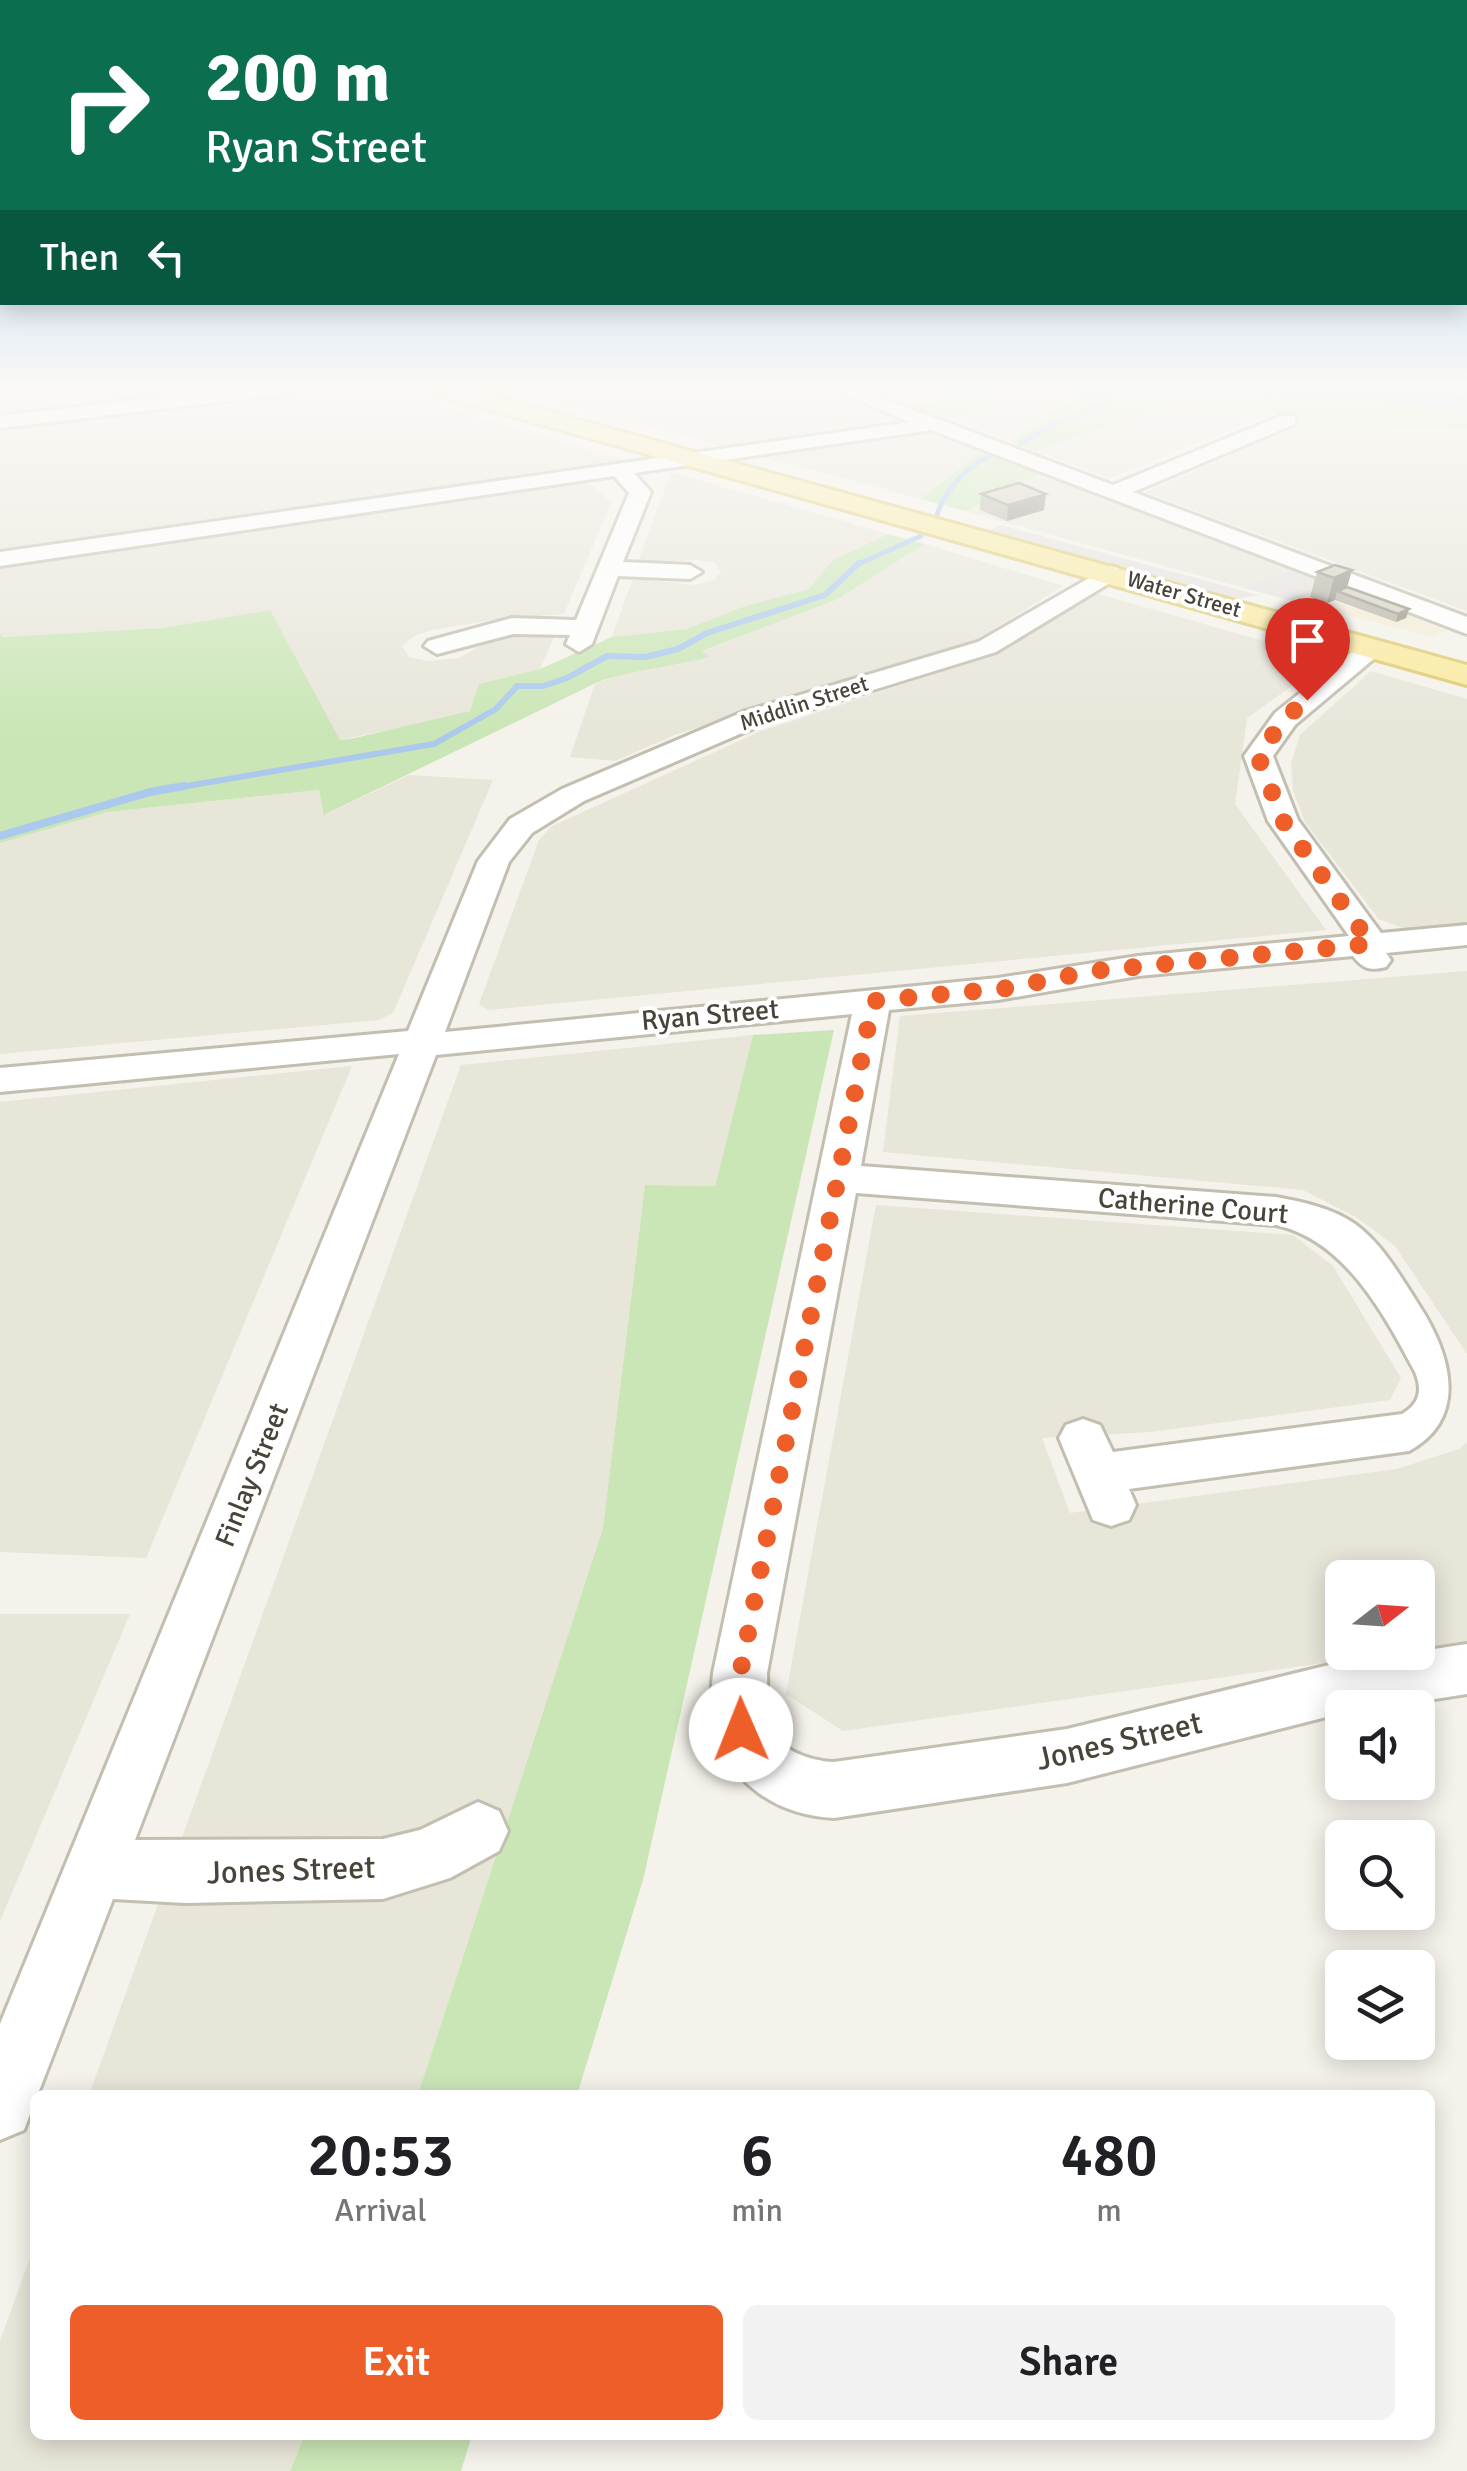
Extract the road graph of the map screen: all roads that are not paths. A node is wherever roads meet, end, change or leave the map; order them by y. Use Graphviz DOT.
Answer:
graph roads {
  1 [pos="380,503"];
  2 [pos="636,503"];
  3 [pos="856,503"];
  4 [pos="1144,503"];
  5 [pos="0,558"];
  6 [pos="610,569"];
  7 [pos="690,572"];
  8 [pos="1110,573"];
  9 [pos="1467,626"];
  10 [pos="437,646"];
  11 [pos="1373,648"];
  12 [pos="1467,674"];
  13 [pos="504,845"];
  14 [pos="1467,935"];
  15 [pos="1375,955"];
  16 [pos="1467,958"];
  17 [pos="873,1001"];
  18 [pos="423,1043"];
  19 [pos="0,1080"];
  20 [pos="840,1178"];
  21 [pos="1097,1472"];
  22 [pos="1467,1668"];
  23 [pos="478,1831"];
  24 [pos="96,1868"];
  25 [pos="0,2106"];
  1 -- 5 [label="street"];
  2 -- 6 [label="street"];
  3 -- 8 [label="main road, Water Street"];
  4 -- 9 [label="street"];
  6 -- 7 [label="street"];
  6 -- 10 [label="street"];
  8 -- 11 [label="main road, Water Street"];
  8 -- 13 [label="street, Middlin Street"];
  11 -- 12 [label="main road, Water Street"];
  11 -- 15 [label="street"];
  13 -- 18 [label="street, Finlay Street"];
  14 -- 15 [label="street, Ryan Street"];
  15 -- 16 [label="street, Ryan Street"];
  15 -- 17 [label="street, Ryan Street"];
  17 -- 18 [label="street, Ryan Street"];
  17 -- 20 [label="street"];
  18 -- 19 [label="street, Ryan Street"];
  18 -- 24 [label="street, Finlay Street"];
  20 -- 21 [label="street, Catherine Court"];
  20 -- 22 [label="street, Jones Street"];
  23 -- 24 [label="street, Jones Street"];
  24 -- 25 [label="street, Finlay Street"];
}
